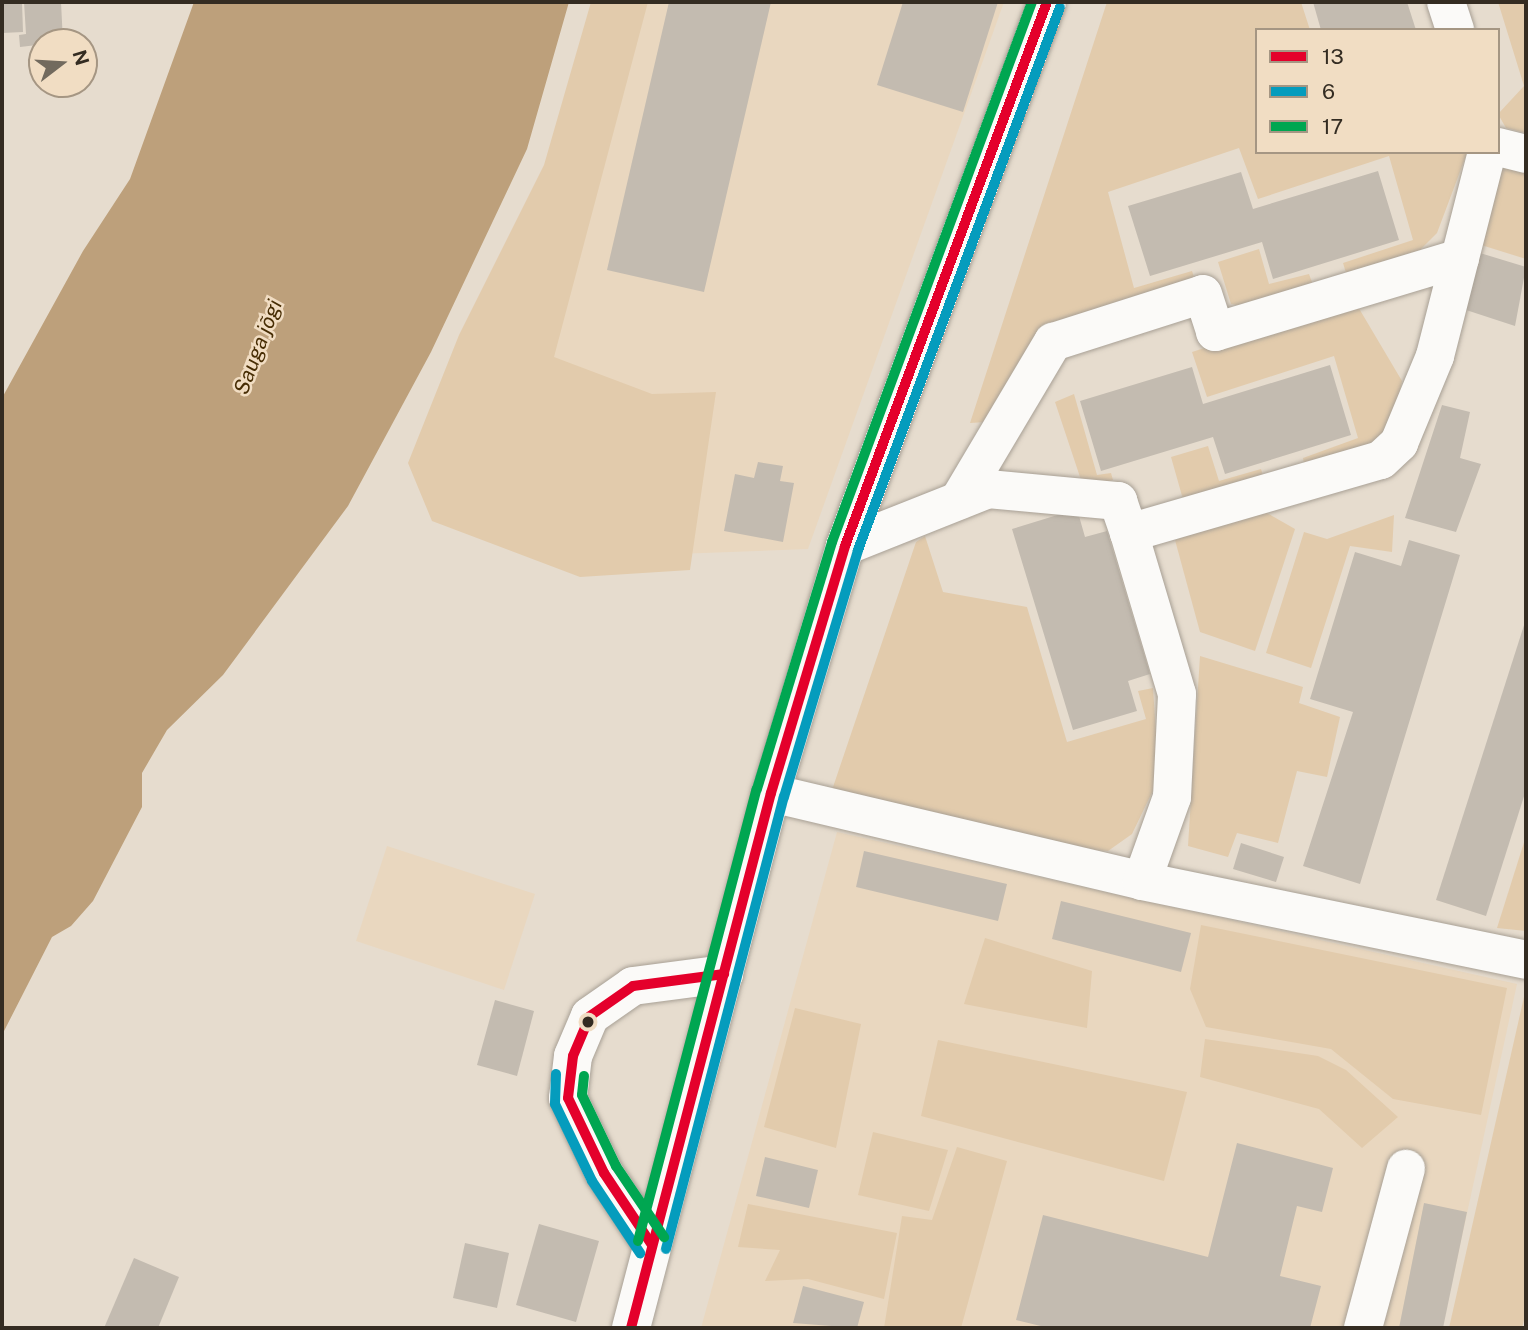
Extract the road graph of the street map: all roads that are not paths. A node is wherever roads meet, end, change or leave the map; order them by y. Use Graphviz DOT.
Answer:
graph roads {
  1 [pos="1047,2"];
  2 [pos="1446,2"];
  3 [pos="1454,28"];
  4 [pos="1500,148"];
  5 [pos="1486,154"];
  6 [pos="1526,154"];
  7 [pos="1460,258"];
  8 [pos="959,500"];
  9 [pos="1129,533"];
  10 [pos="845,546"];
  11 [pos="771,793"];
  12 [pos="1142,881"];
  13 [pos="1526,960"];
  14 [pos="724,974"];
  15 [pos="1406,1169"];
  16 [pos="652,1245"];
  17 [pos="631,1328"];
  18 [pos="1363,1328"];
  1 -- 10 [label="street"];
  2 -- 3 [label="street"];
  4 -- 6 [label="street"];
  5 -- 7 [label="street"];
  7 -- 8 [label="street"];
  7 -- 9 [label="street"];
  8 -- 9 [label="street"];
  8 -- 10 [label="street"];
  9 -- 12 [label="street"];
  10 -- 11 [label="street"];
  11 -- 12 [label="street"];
  11 -- 14 [label="street"];
  12 -- 13 [label="street"];
  14 -- 16 [label="street"];
  14 -- 16 [label="street"];
  15 -- 18 [label="street"];
  16 -- 17 [label="street"];
}
